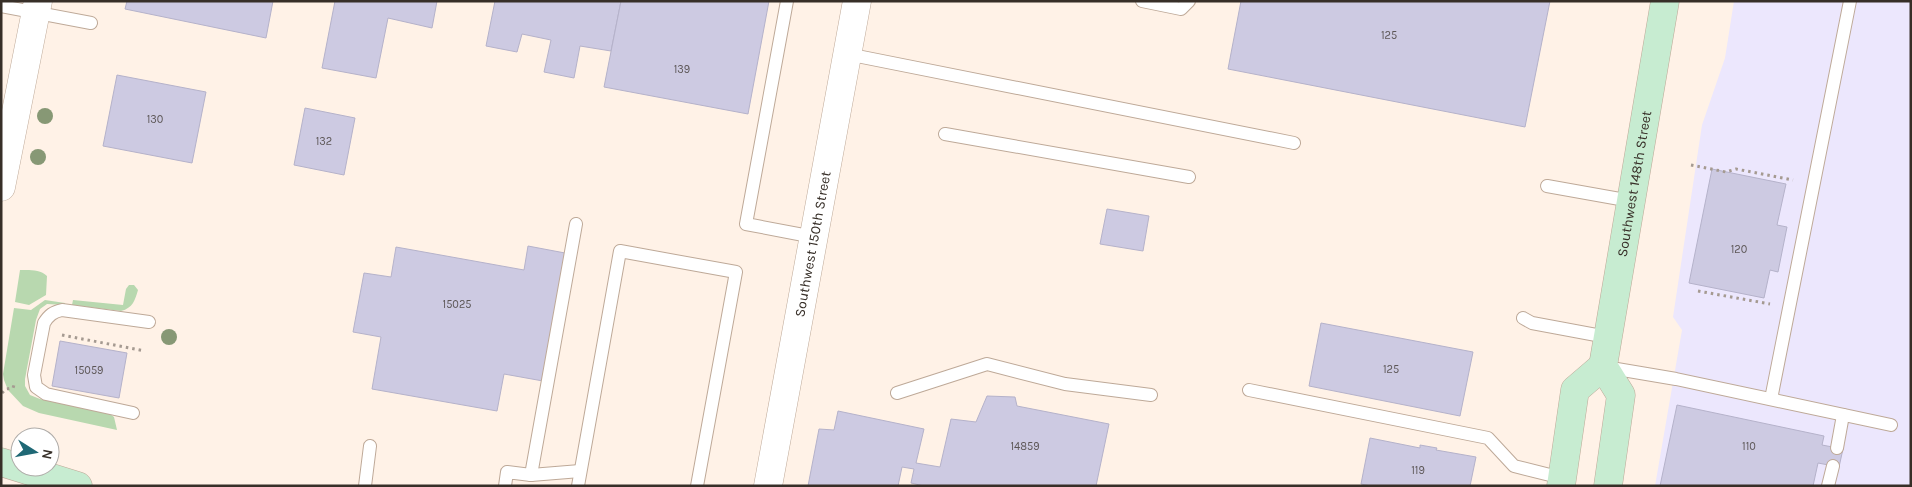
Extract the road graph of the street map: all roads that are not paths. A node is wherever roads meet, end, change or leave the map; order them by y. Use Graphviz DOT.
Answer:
graph roads {
  1 [pos="787,1"];
  2 [pos="1142,1"];
  3 [pos="1189,1"];
  4 [pos="1665,1"];
  5 [pos="1850,1"];
  6 [pos="854,2"];
  7 [pos="1,6"];
  8 [pos="37,7"];
  9 [pos="91,23"];
  10 [pos="847,54"];
  11 [pos="945,134"];
  12 [pos="1294,144"];
  13 [pos="1189,177"];
  14 [pos="1547,186"];
  15 [pos="1,187"];
  16 [pos="1630,201"];
  17 [pos="576,224"];
  18 [pos="814,237"];
  19 [pos="1523,318"];
  20 [pos="149,322"];
  21 [pos="1607,337"];
  22 [pos="1603,366"];
  23 [pos="1248,390"];
  24 [pos="897,393"];
  25 [pos="1151,395"];
  26 [pos="1771,399"];
  27 [pos="134,413"];
  28 [pos="1843,415"];
  29 [pos="1891,425"];
  30 [pos="370,446"];
  31 [pos="1837,448"];
  32 [pos="1,462"];
  33 [pos="1833,466"];
  34 [pos="580,472"];
  35 [pos="531,474"];
  36 [pos="1562,482"];
  37 [pos="78,486"];
  38 [pos="364,486"];
  39 [pos="505,486"];
  40 [pos="578,486"];
  41 [pos="697,486"];
  42 [pos="768,486"];
  43 [pos="1608,486"];
  44 [pos="1828,486"];
  1 -- 18 [label="lane"];
  2 -- 3 [label="lane"];
  4 -- 16 [label="main road, Southwest 148th Street"];
  5 -- 26 [label="lane"];
  6 -- 10 [label="street, Southwest 150th Street"];
  7 -- 8 [label="lane"];
  8 -- 9 [label="lane"];
  8 -- 15 [label="street"];
  10 -- 12 [label="lane"];
  10 -- 18 [label="street, Southwest 150th Street"];
  11 -- 13 [label="lane"];
  14 -- 16 [label="lane"];
  16 -- 21 [label="main road, Southwest 148th Street"];
  17 -- 35 [label="lane"];
  18 -- 42 [label="street, Southwest 150th Street"];
  19 -- 21 [label="lane"];
  20 -- 27 [label="lane"];
  21 -- 22 [label="main road, Southwest 148th Street"];
  22 -- 26 [label="lane"];
  22 -- 36 [label="main road"];
  22 -- 43 [label="main road"];
  23 -- 36 [label="lane"];
  24 -- 25 [label="lane"];
  26 -- 28 [label="lane"];
  28 -- 29 [label="lane"];
  28 -- 31 [label="lane"];
  30 -- 38 [label="lane"];
  32 -- 37 [label="main road"];
  33 -- 44 [label="lane"];
  34 -- 35 [label="lane"];
  34 -- 40 [label="lane"];
  34 -- 41 [label="lane"];
  35 -- 39 [label="lane"];
}
